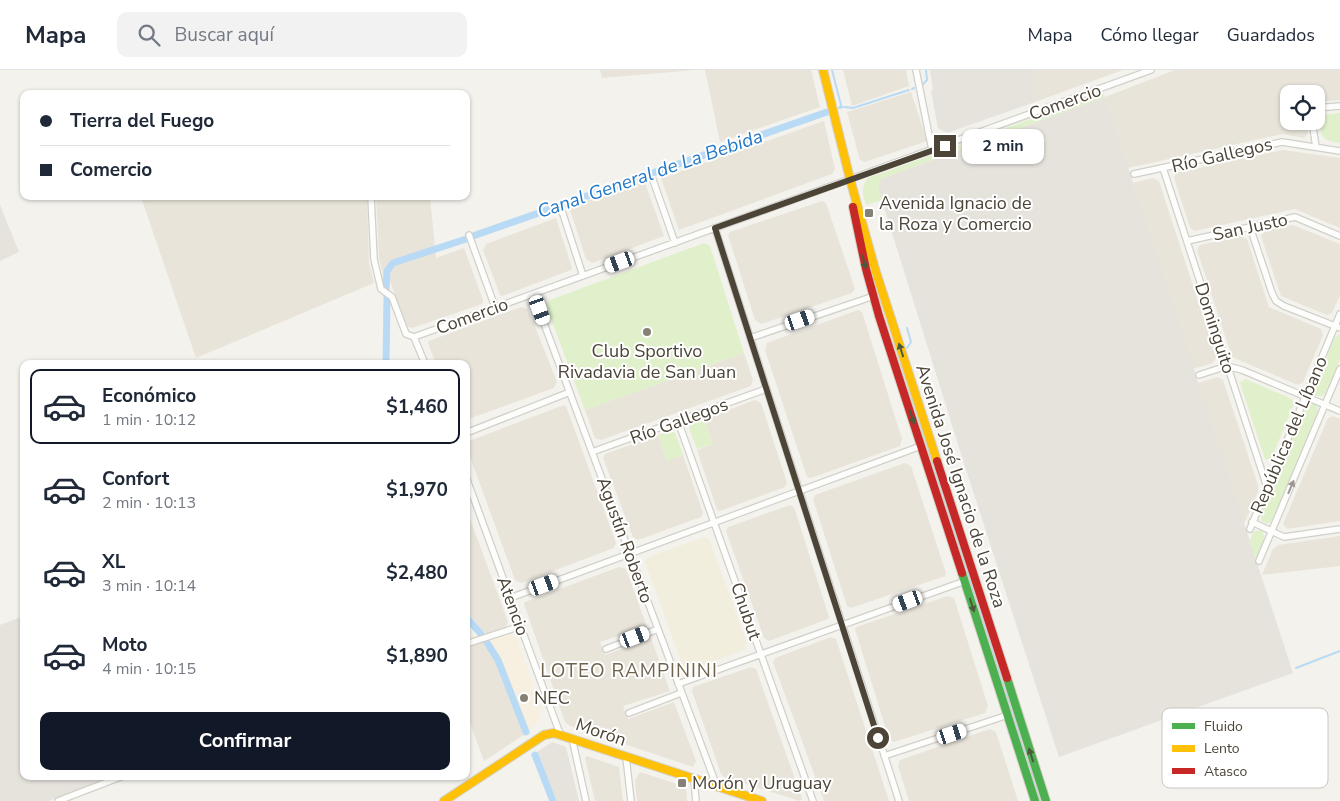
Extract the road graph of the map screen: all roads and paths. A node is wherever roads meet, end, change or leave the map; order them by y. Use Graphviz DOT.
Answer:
graph roads {
  1 [pos="823,70"];
  2 [pos="916,70"];
  3 [pos="1150,70"];
  4 [pos="1340,106"];
  5 [pos="1325,107"];
  6 [pos="1313,130"];
  7 [pos="1316,147"];
  8 [pos="932,150"];
  9 [pos="1340,151"];
  10 [pos="1163,168"];
  11 [pos="1134,174"];
  12 [pos="850,179"];
  13 [pos="653,180"];
  14 [pos="371,200"];
  15 [pos="562,211"];
  16 [pos="1250,227"];
  17 [pos="715,228"];
  18 [pos="469,235"];
  19 [pos="1340,236"];
  20 [pos="1187,241"];
  21 [pos="675,242"];
  22 [pos="583,276"];
  23 [pos="533,294"];
  24 [pos="874,296"];
  25 [pos="496,308"];
  26 [pos="1340,314"];
  27 [pos="1337,327"];
  28 [pos="414,337"];
  29 [pos="750,338"];
  30 [pos="423,360"];
  31 [pos="1227,366"];
  32 [pos="1340,369"];
  33 [pos="1198,375"];
  34 [pos="766,389"];
  35 [pos="570,392"];
  36 [pos="1306,396"];
  37 [pos="1325,404"];
  38 [pos="1340,411"];
  39 [pos="678,421"];
  40 [pos="470,431"];
  41 [pos="922,446"];
  42 [pos="592,452"];
  43 [pos="1267,487"];
  44 [pos="470,488"];
  45 [pos="799,491"];
  46 [pos="715,522"];
  47 [pos="1252,522"];
  48 [pos="1250,529"];
  49 [pos="1340,529"];
  50 [pos="1272,532"];
  51 [pos="630,554"];
  52 [pos="1259,561"];
  53 [pos="964,581"];
  54 [pos="510,598"];
  55 [pos="842,625"];
  56 [pos="521,626"];
  57 [pos="658,629"];
  58 [pos="470,643"];
  59 [pos="606,648"];
  60 [pos="761,654"];
  61 [pos="678,684"];
  62 [pos="682,693"];
  63 [pos="629,713"];
  64 [pos="1008,715"];
  65 [pos="560,734"];
  66 [pos="572,738"];
  67 [pos="884,756"];
  68 [pos="626,757"];
  69 [pos="113,780"];
  70 [pos="694,780"];
  71 [pos="716,787"];
  72 [pos="58,801"];
  73 [pos="444,801"];
  74 [pos="586,801"];
  75 [pos="630,801"];
  76 [pos="696,801"];
  77 [pos="761,801"];
  78 [pos="813,801"];
  79 [pos="899,801"];
  80 [pos="1035,801"];
  81 [pos="1046,801"];
  1 -- 12 [label="main road, Avenida José Ignacio de la Roza"];
  2 -- 8 [label="street"];
  3 -- 8 [label="street, Comercio"];
  4 -- 5 [label="street"];
  6 -- 7 [label="street"];
  7 -- 9 [label="street, Río Gallegos"];
  7 -- 10 [label="street, Río Gallegos"];
  8 -- 12 [label="street, Comercio"];
  10 -- 11 [label="street, Río Gallegos"];
  10 -- 20 [label="street, Dominguito"];
  12 -- 17 [label="street, Comercio"];
  12 -- 24 [label="main road, Avenida José Ignacio de la Roza, one-way"];
  81 -- 12 [label="main road, Avenida José Ignacio de la Roza, one-way"];
  13 -- 21 [label="street"];
  14 -- 28 [label="street"];
  15 -- 22 [label="street"];
  16 -- 19 [label="street, San Justo"];
  16 -- 20 [label="street, San Justo"];
  16 -- 27 [label="street"];
  17 -- 21 [label="street, Comercio"];
  17 -- 29 [label="street"];
  18 -- 25 [label="street"];
  20 -- 31 [label="street, Dominguito"];
  21 -- 22 [label="street, Comercio"];
  22 -- 23 [label="street, Comercio"];
  23 -- 25 [label="street, Comercio"];
  23 -- 35 [label="street, Agustín Roberto"];
  24 -- 29 [label="street"];
  24 -- 41 [label="main road, Avenida José Ignacio de la Roza, one-way"];
  25 -- 28 [label="street, Comercio"];
  26 -- 27 [label="street, República del Líbano"];
  27 -- 36 [label="street, República del Líbano"];
  28 -- 30 [label="street"];
  29 -- 34 [label="street"];
  31 -- 33 [label="street"];
  31 -- 36 [label="street"];
  31 -- 43 [label="street, Dominguito"];
  32 -- 37 [label="street, República del Líbano"];
  34 -- 39 [label="street, Río Gallegos"];
  34 -- 45 [label="street"];
  35 -- 40 [label="street"];
  35 -- 42 [label="street, Agustín Roberto"];
  36 -- 37 [label="street"];
  36 -- 43 [label="street, República del Líbano"];
  37 -- 38 [label="street"];
  50 -- 37 [label="street, República del Líbano, one-way"];
  39 -- 42 [label="street, Río Gallegos"];
  39 -- 46 [label="street, Chubut"];
  41 -- 45 [label="street"];
  41 -- 53 [label="main road, Avenida José Ignacio de la Roza"];
  42 -- 51 [label="street, Agustín Roberto"];
  43 -- 47 [label="street, República del Líbano"];
  44 -- 54 [label="street, Atencio"];
  45 -- 46 [label="street"];
  45 -- 55 [label="street"];
  46 -- 51 [label="street"];
  46 -- 60 [label="street, Chubut"];
  47 -- 48 [label="street, República del Líbano"];
  47 -- 50 [label="street"];
  49 -- 50 [label="street"];
  50 -- 52 [label="street, República del Líbano"];
  51 -- 54 [label="street"];
  51 -- 57 [label="street, Agustín Roberto"];
  53 -- 55 [label="street"];
  53 -- 64 [label="main road, Avenida José Ignacio de la Roza, one-way"];
  54 -- 56 [label="street, Atencio"];
  55 -- 60 [label="street"];
  55 -- 67 [label="street"];
  56 -- 58 [label="street"];
  56 -- 65 [label="street, Atencio"];
  57 -- 59 [label="street"];
  57 -- 61 [label="street, Agustín Roberto"];
  60 -- 61 [label="street"];
  60 -- 78 [label="street, Chubut"];
  61 -- 62 [label="street, Agustín Roberto"];
  62 -- 63 [label="street"];
  62 -- 71 [label="street, Agustín Roberto"];
  64 -- 67 [label="street"];
  64 -- 80 [label="main road, Avenida José Ignacio de la Roza"];
  65 -- 66 [label="main road, Morón"];
  65 -- 73 [label="main road, Morón"];
  66 -- 68 [label="main road, Morón"];
  66 -- 74 [label="street"];
  67 -- 79 [label="street"];
  68 -- 70 [label="main road, Morón"];
  68 -- 75 [label="street"];
  69 -- 72 [label="street"];
  70 -- 71 [label="main road, Morón"];
  70 -- 76 [label="street"];
  71 -- 77 [label="main road, Morón"];
}
